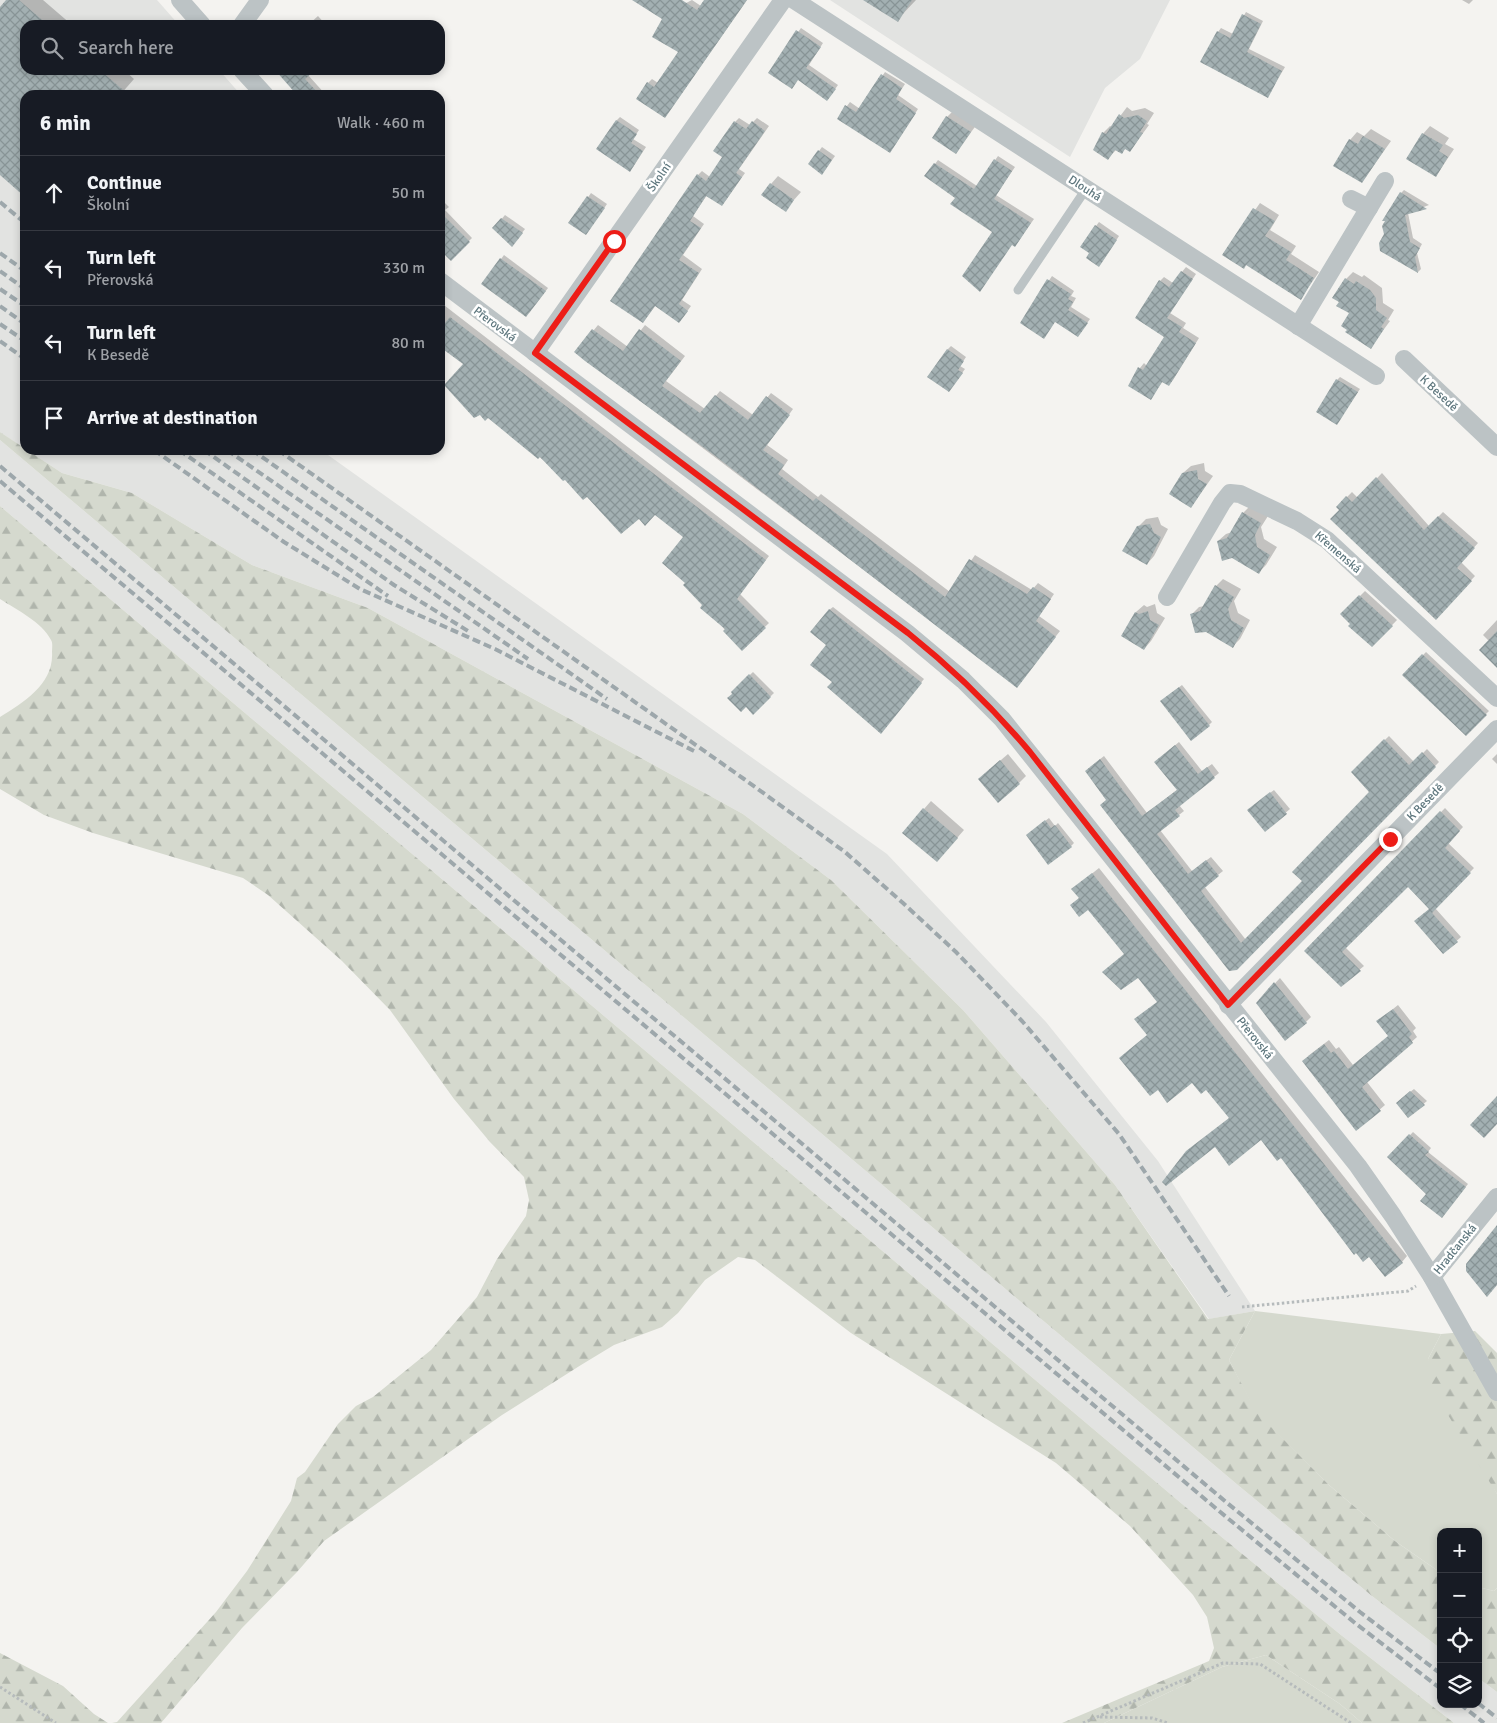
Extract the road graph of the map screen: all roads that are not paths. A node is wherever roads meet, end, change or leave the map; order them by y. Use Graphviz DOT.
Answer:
graph roads {
  1 [pos="180,0"];
  2 [pos="260,0"];
  3 [pos="783,0"];
  4 [pos="794,0"];
  5 [pos="198,20"];
  6 [pos="246,20"];
  7 [pos="247,75"];
  8 [pos="260,90"];
  9 [pos="1385,181"];
  10 [pos="1086,188"];
  11 [pos="1351,199"];
  12 [pos="1369,208"];
  13 [pos="445,285"];
  14 [pos="1018,290"];
  15 [pos="1298,326"];
  16 [pos="535,353"];
  17 [pos="1404,359"];
  18 [pos="1376,376"];
  19 [pos="1497,447"];
  20 [pos="1167,597"];
  21 [pos="1497,698"];
  22 [pos="1497,729"];
  23 [pos="1228,1005"];
  24 [pos="1497,1197"];
  25 [pos="1432,1277"];
  26 [pos="1497,1392"];
  1 -- 5 [label="street"];
  2 -- 6 [label="street"];
  3 -- 16 [label="street, Školní"];
  4 -- 10 [label="street, Dlouhá"];
  7 -- 8 [label="street"];
  9 -- 12 [label="street"];
  10 -- 14 [label="lane"];
  10 -- 15 [label="street, Dlouhá"];
  11 -- 12 [label="street"];
  12 -- 15 [label="street"];
  13 -- 16 [label="street, Přerovská"];
  15 -- 18 [label="street, Dlouhá"];
  16 -- 23 [label="street, Přerovská"];
  17 -- 19 [label="street, K Besedě"];
  20 -- 21 [label="street, Křemenská"];
  22 -- 23 [label="street, K Besedě"];
  23 -- 25 [label="street, Přerovská"];
  24 -- 25 [label="street, Hradčanská"];
  25 -- 26 [label="street, Přerovská"];
}
